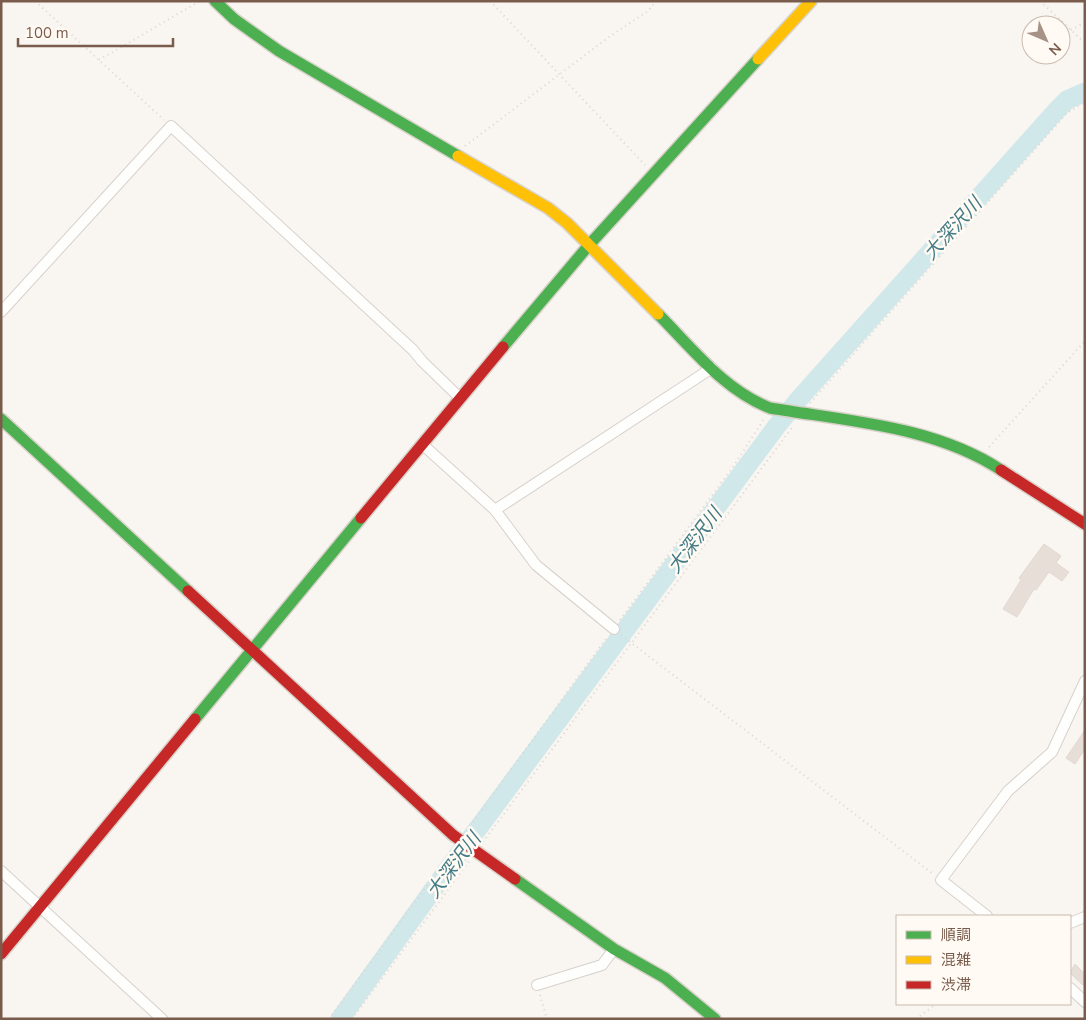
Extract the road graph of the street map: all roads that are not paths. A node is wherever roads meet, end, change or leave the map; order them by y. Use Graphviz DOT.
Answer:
graph roads {
  1 [pos="215,1"];
  2 [pos="811,1"];
  3 [pos="589,245"];
  4 [pos="1,312"];
  5 [pos="712,368"];
  6 [pos="460,398"];
  7 [pos="1,419"];
  8 [pos="422,444"];
  9 [pos="495,510"];
  10 [pos="1085,524"];
  11 [pos="614,629"];
  12 [pos="252,650"];
  13 [pos="1085,682"];
  14 [pos="1,871"];
  15 [pos="40,907"];
  16 [pos="986,915"];
  17 [pos="1085,917"];
  18 [pos="1071,923"];
  19 [pos="614,949"];
  20 [pos="1,954"];
  21 [pos="537,985"];
  22 [pos="1071,989"];
  23 [pos="1085,1002"];
  24 [pos="162,1019"];
  25 [pos="715,1019"];
  1 -- 3 [label="street"];
  2 -- 3 [label="street"];
  3 -- 5 [label="street"];
  3 -- 6 [label="street"];
  4 -- 6 [label="street"];
  5 -- 9 [label="street"];
  5 -- 10 [label="street"];
  6 -- 8 [label="street"];
  7 -- 12 [label="street"];
  8 -- 9 [label="street"];
  8 -- 12 [label="street"];
  9 -- 11 [label="street"];
  12 -- 15 [label="street"];
  12 -- 19 [label="street"];
  13 -- 16 [label="street"];
  14 -- 15 [label="street"];
  15 -- 20 [label="street"];
  15 -- 24 [label="street"];
  17 -- 18 [label="street"];
  19 -- 21 [label="street"];
  19 -- 25 [label="street"];
  22 -- 23 [label="street"];
}
